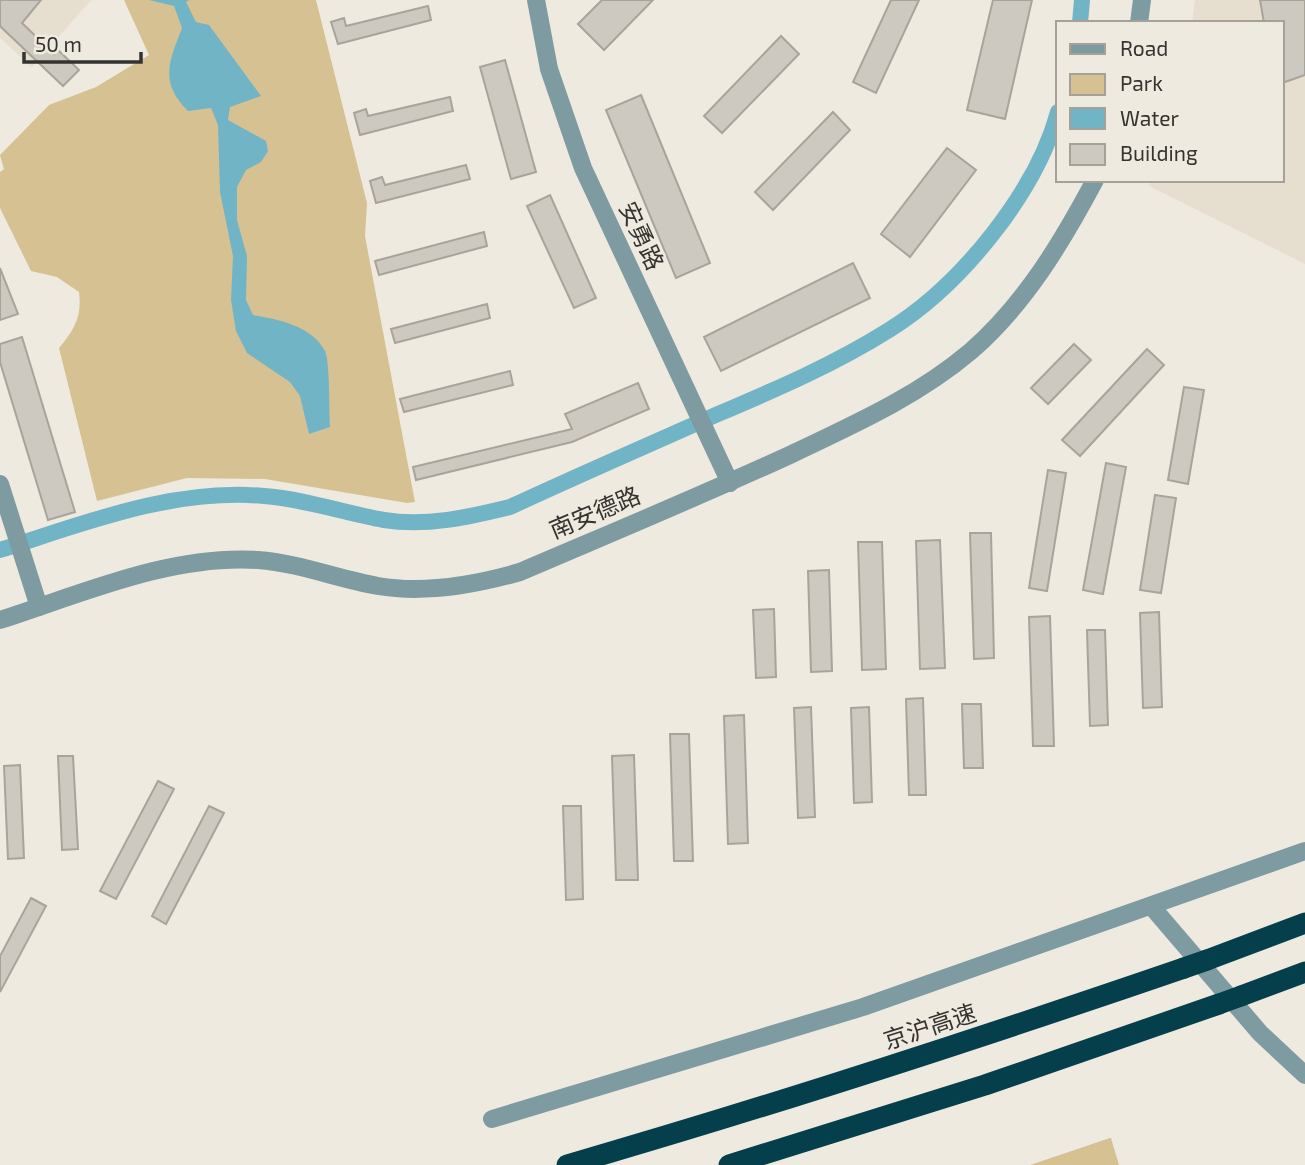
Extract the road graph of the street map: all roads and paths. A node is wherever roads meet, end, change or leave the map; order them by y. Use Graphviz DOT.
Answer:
graph roads {
  1 [pos="536,0"];
  2 [pos="1142,0"];
  3 [pos="1139,21"];
  4 [pos="1094,182"];
  5 [pos="730,483"];
  6 [pos="0,484"];
  7 [pos="39,607"];
  8 [pos="0,620"];
  9 [pos="1305,851"];
  10 [pos="1152,907"];
  11 [pos="1305,923"];
  12 [pos="1305,972"];
  13 [pos="1305,1075"];
  14 [pos="492,1119"];
  15 [pos="567,1165"];
  16 [pos="729,1165"];
  1 -- 5 [label="street, 安勇路"];
  2 -- 3 [label="street"];
  4 -- 5 [label="street, 南安德路"];
  5 -- 7 [label="street, 南安德路"];
  6 -- 7 [label="street"];
  7 -- 8 [label="street, 南安德路"];
  9 -- 10 [label="street"];
  10 -- 13 [label="street"];
  10 -- 14 [label="street"];
  11 -- 15 [label="highway, 京沪高速, bridge"];
  12 -- 16 [label="highway, bridge"];
}
